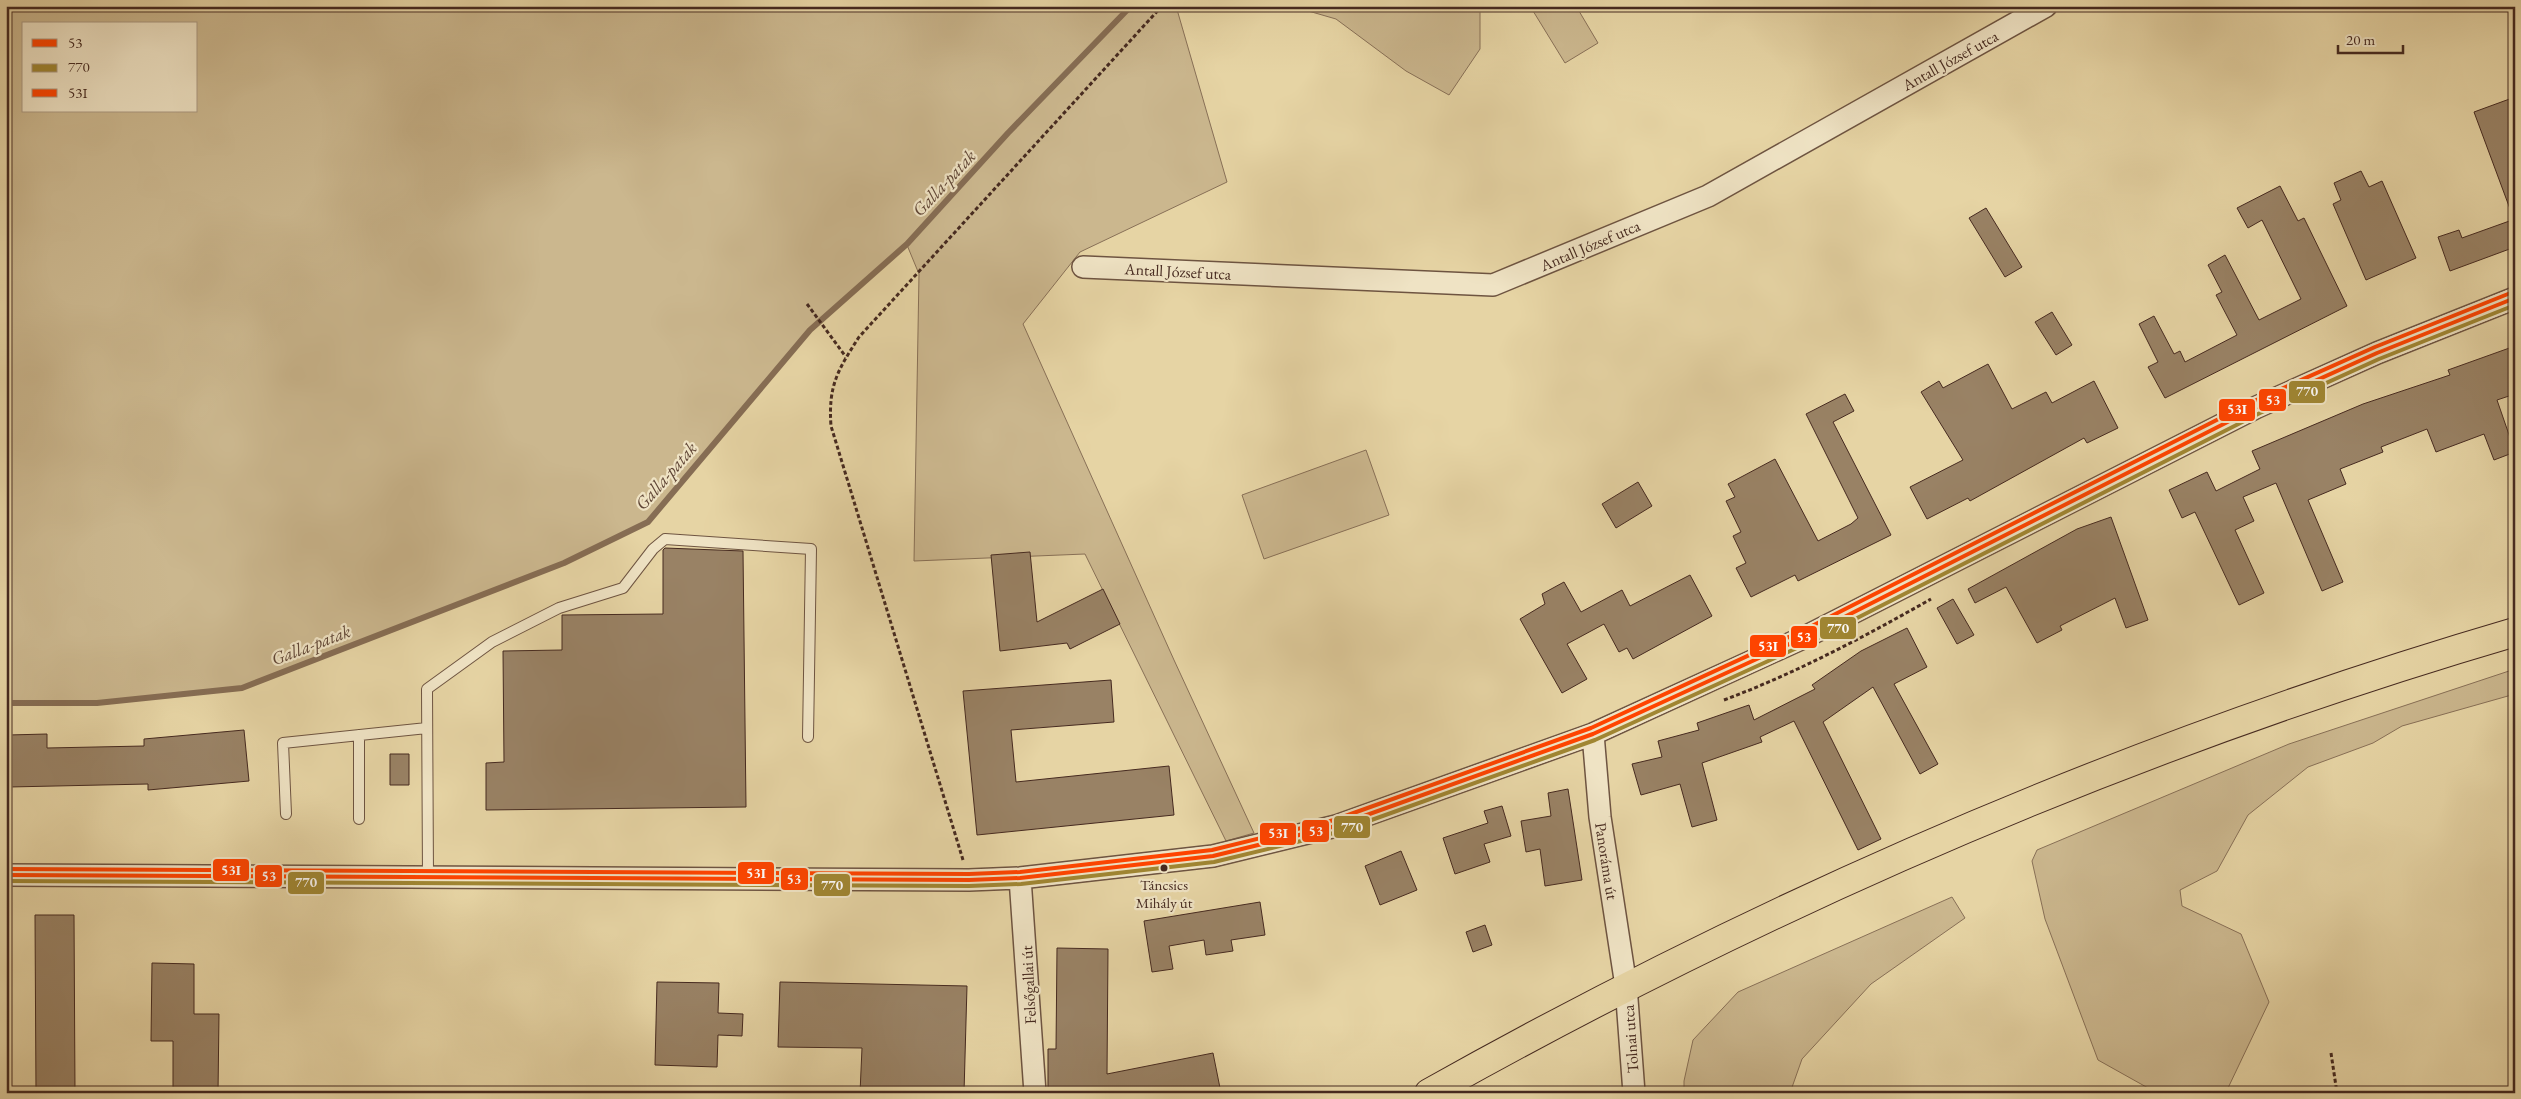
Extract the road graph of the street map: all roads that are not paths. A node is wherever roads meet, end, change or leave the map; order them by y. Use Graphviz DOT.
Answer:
graph roads {
  1 [pos="2046,6"];
  2 [pos="1083,267"];
  3 [pos="2515,298"];
  4 [pos="2515,632"];
  5 [pos="427,728"];
  6 [pos="1593,734"];
  7 [pos="359,735"];
  8 [pos="808,737"];
  9 [pos="286,814"];
  10 [pos="360,820"];
  11 [pos="6,875"];
  12 [pos="428,877"];
  13 [pos="1020,878"];
  14 [pos="1626,986"];
  15 [pos="1035,1093"];
  16 [pos="1429,1093"];
  17 [pos="1634,1093"];
  1 -- 2 [label="street, Antall József utca"];
  3 -- 6 [label="street"];
  4 -- 14 [label="main road"];
  5 -- 7 [label="lane"];
  5 -- 8 [label="lane"];
  5 -- 12 [label="lane"];
  6 -- 13 [label="street"];
  6 -- 14 [label="street, Panoráma út"];
  7 -- 9 [label="lane"];
  7 -- 10 [label="lane"];
  11 -- 12 [label="street"];
  12 -- 13 [label="street"];
  13 -- 15 [label="street, Felsőgallai út"];
  14 -- 16 [label="main road"];
  14 -- 17 [label="street, Tolnai utca"];
}
